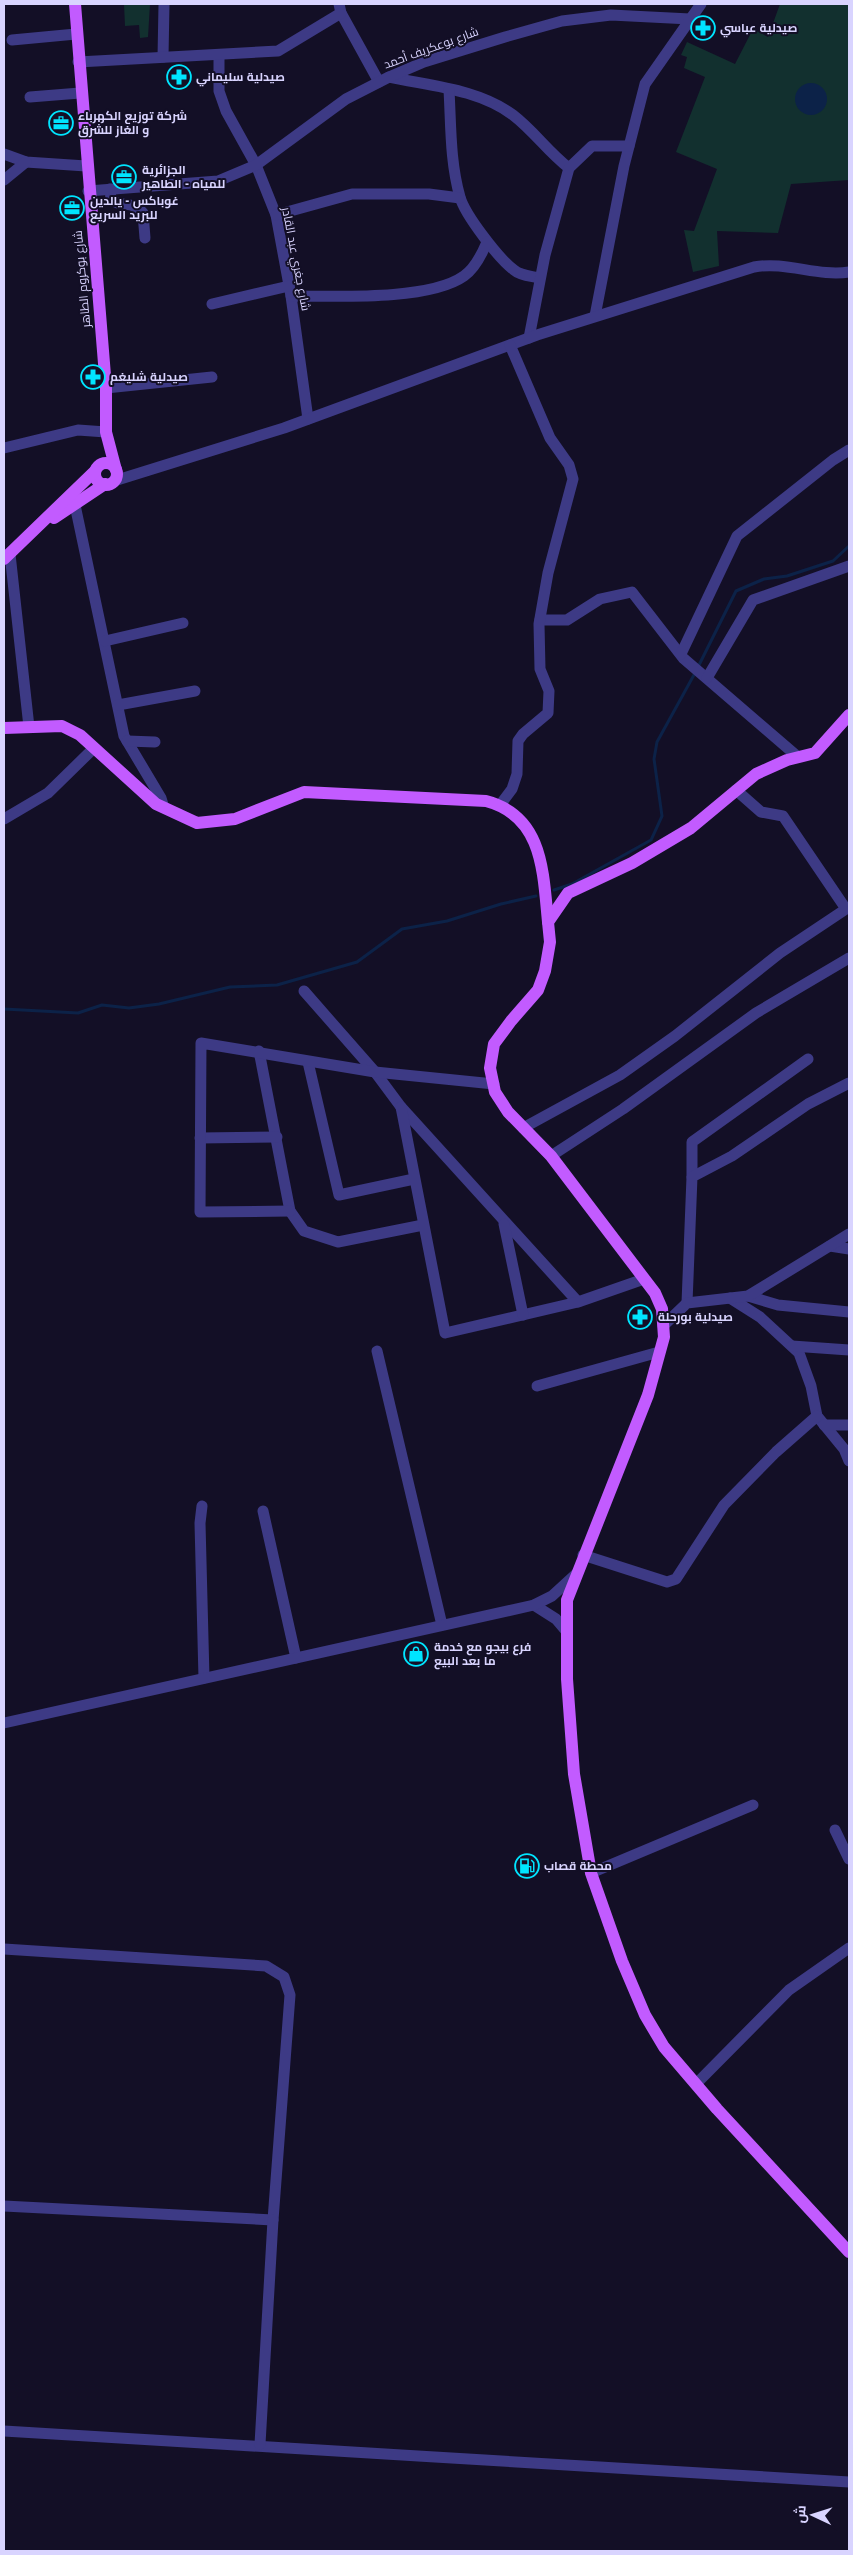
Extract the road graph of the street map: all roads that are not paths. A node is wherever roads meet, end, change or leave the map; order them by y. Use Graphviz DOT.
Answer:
graph roads {
  1 [pos="75,4"];
  2 [pos="164,4"];
  3 [pos="701,4"];
  4 [pos="340,8"];
  5 [pos="690,19"];
  6 [pos="76,34"];
  7 [pos="12,40"];
  8 [pos="219,55"];
  9 [pos="163,57"];
  10 [pos="78,62"];
  11 [pos="412,68"];
  12 [pos="384,79"];
  13 [pos="427,85"];
  14 [pos="449,90"];
  15 [pos="80,93"];
  16 [pos="30,97"];
  17 [pos="629,146"];
  18 [pos="4,154"];
  19 [pos="26,162"];
  20 [pos="256,165"];
  21 [pos="86,166"];
  22 [pos="569,168"];
  23 [pos="4,180"];
  24 [pos="110,189"];
  25 [pos="88,191"];
  26 [pos="460,198"];
  27 [pos="276,215"];
  28 [pos="145,238"];
  29 [pos="487,242"];
  30 [pos="849,272"];
  31 [pos="539,278"];
  32 [pos="290,291"];
  33 [pos="212,304"];
  34 [pos="595,316"];
  35 [pos="529,338"];
  36 [pos="510,345"];
  37 [pos="212,377"];
  38 [pos="106,388"];
  39 [pos="308,419"];
  40 [pos="106,432"];
  41 [pos="4,448"];
  42 [pos="849,450"];
  43 [pos="96,469"];
  44 [pos="111,479"];
  45 [pos="75,505"];
  46 [pos="33,532"];
  47 [pos="7,556"];
  48 [pos="849,566"];
  49 [pos="540,620"];
  50 [pos="183,623"];
  51 [pos="105,641"];
  52 [pos="681,654"];
  53 [pos="700,672"];
  54 [pos="195,691"];
  55 [pos="118,705"];
  56 [pos="849,715"];
  57 [pos="29,727"];
  58 [pos="4,728"];
  59 [pos="127,741"];
  60 [pos="155,742"];
  61 [pos="94,748"];
  62 [pos="798,757"];
  63 [pos="736,790"];
  64 [pos="500,805"];
  65 [pos="164,808"];
  66 [pos="4,819"];
  67 [pos="848,912"];
  68 [pos="548,922"];
  69 [pos="849,958"];
  70 [pos="304,991"];
  71 [pos="259,1051"];
  72 [pos="808,1059"];
  73 [pos="308,1062"];
  74 [pos="375,1072"];
  75 [pos="849,1083"];
  76 [pos="494,1084"];
  77 [pos="401,1107"];
  78 [pos="524,1128"];
  79 [pos="277,1137"];
  80 [pos="200,1138"];
  81 [pos="551,1156"];
  82 [pos="692,1177"];
  83 [pos="414,1179"];
  84 [pos="290,1211"];
  85 [pos="504,1222"];
  86 [pos="423,1225"];
  87 [pos="849,1234"];
  88 [pos="830,1246"];
  89 [pos="849,1249"];
  90 [pos="644,1279"];
  91 [pos="748,1296"];
  92 [pos="730,1298"];
  93 [pos="578,1302"];
  94 [pos="687,1303"];
  95 [pos="849,1312"];
  96 [pos="523,1315"];
  97 [pos="663,1326"];
  98 [pos="792,1346"];
  99 [pos="849,1350"];
  100 [pos="377,1351"];
  101 [pos="660,1352"];
  102 [pos="537,1386"];
  103 [pos="821,1420"];
  104 [pos="849,1425"];
  105 [pos="849,1461"];
  106 [pos="202,1506"];
  107 [pos="263,1511"];
  108 [pos="584,1555"];
  109 [pos="576,1574"];
  110 [pos="534,1605"];
  111 [pos="442,1625"];
  112 [pos="567,1632"];
  113 [pos="296,1658"];
  114 [pos="204,1678"];
  115 [pos="4,1722"];
  116 [pos="753,1805"];
  117 [pos="835,1830"];
  118 [pos="849,1859"];
  119 [pos="591,1873"];
  120 [pos="4,1948"];
  121 [pos="849,1948"];
  122 [pos="696,2084"];
  123 [pos="4,2206"];
  124 [pos="273,2220"];
  125 [pos="849,2252"];
  126 [pos="4,2431"];
  127 [pos="260,2444"];
  128 [pos="849,2482"];
  1 -- 6 [label="main road, شارع بوكروم الطاهر"];
  2 -- 9 [label="street"];
  3 -- 5 [label="street"];
  4 -- 8 [label="street"];
  4 -- 12 [label="street"];
  5 -- 11 [label="street, شارع بوعكريف أحمد"];
  5 -- 17 [label="street"];
  6 -- 7 [label="street"];
  6 -- 10 [label="main road, شارع بوكروم الطاهر"];
  8 -- 9 [label="street"];
  8 -- 20 [label="street, شارع جغري عبد القادر"];
  9 -- 10 [label="street"];
  10 -- 15 [label="main road, شارع بوكروم الطاهر"];
  11 -- 12 [label="street, شارع بوعكريف أحمد"];
  11 -- 13 [label="street"];
  12 -- 13 [label="street"];
  12 -- 20 [label="street, شارع بوعكريف أحمد"];
  13 -- 14 [label="street"];
  14 -- 22 [label="street"];
  14 -- 26 [label="street"];
  15 -- 16 [label="street"];
  15 -- 21 [label="main road, شارع بوكروم الطاهر"];
  17 -- 22 [label="street"];
  17 -- 34 [label="street"];
  18 -- 19 [label="street"];
  19 -- 21 [label="street"];
  19 -- 23 [label="street"];
  20 -- 24 [label="street, شارع بوعكريف أحمد"];
  20 -- 27 [label="street, شارع جغري عبد القادر"];
  21 -- 25 [label="main road, شارع بوكروم الطاهر"];
  22 -- 31 [label="street"];
  24 -- 25 [label="street, شارع بوعكريف أحمد"];
  24 -- 28 [label="street"];
  25 -- 38 [label="main road, شارع بوكروم الطاهر"];
  26 -- 27 [label="street"];
  26 -- 29 [label="street"];
  27 -- 32 [label="street, شارع جغري عبد القادر"];
  29 -- 31 [label="street"];
  29 -- 32 [label="street"];
  30 -- 34 [label="street"];
  31 -- 35 [label="street"];
  32 -- 33 [label="street"];
  32 -- 39 [label="street, شارع جغري عبد القادر"];
  34 -- 35 [label="street"];
  35 -- 36 [label="street"];
  36 -- 39 [label="street"];
  36 -- 49 [label="street"];
  37 -- 38 [label="street"];
  38 -- 40 [label="main road, شارع بوكروم الطاهر"];
  39 -- 44 [label="street"];
  40 -- 41 [label="street"];
  40 -- 43 [label="main road"];
  40 -- 44 [label="main road"];
  42 -- 52 [label="street"];
  43 -- 44 [label="main road"];
  43 -- 44 [label="main road"];
  43 -- 46 [label="main road"];
  44 -- 45 [label="main road"];
  45 -- 46 [label="main road"];
  45 -- 51 [label="street"];
  46 -- 47 [label="main road"];
  47 -- 57 [label="street"];
  48 -- 53 [label="street"];
  49 -- 52 [label="street"];
  49 -- 64 [label="street"];
  50 -- 51 [label="street"];
  51 -- 55 [label="street"];
  52 -- 53 [label="street"];
  53 -- 62 [label="street"];
  54 -- 55 [label="street"];
  55 -- 59 [label="street"];
  56 -- 62 [label="main road"];
  57 -- 58 [label="main road"];
  57 -- 61 [label="main road"];
  59 -- 60 [label="street"];
  59 -- 65 [label="street"];
  61 -- 65 [label="main road"];
  61 -- 66 [label="street"];
  62 -- 63 [label="main road"];
  63 -- 67 [label="street"];
  63 -- 68 [label="main road"];
  64 -- 65 [label="main road"];
  64 -- 68 [label="main road"];
  67 -- 78 [label="street"];
  68 -- 76 [label="main road"];
  69 -- 81 [label="street"];
  70 -- 74 [label="street"];
  71 -- 73 [label="street"];
  71 -- 79 [label="street"];
  71 -- 80 [label="street"];
  72 -- 82 [label="street"];
  73 -- 74 [label="street"];
  73 -- 83 [label="street"];
  74 -- 76 [label="street"];
  74 -- 77 [label="street"];
  75 -- 82 [label="street"];
  76 -- 78 [label="main road"];
  77 -- 83 [label="street"];
  77 -- 85 [label="street"];
  78 -- 81 [label="main road"];
  79 -- 80 [label="street"];
  79 -- 84 [label="street"];
  80 -- 84 [label="street"];
  81 -- 90 [label="main road"];
  82 -- 94 [label="street"];
  83 -- 86 [label="street"];
  84 -- 86 [label="street"];
  85 -- 93 [label="street"];
  85 -- 96 [label="street"];
  86 -- 96 [label="street"];
  87 -- 88 [label="street"];
  88 -- 89 [label="street"];
  88 -- 91 [label="street"];
  90 -- 93 [label="street"];
  90 -- 97 [label="main road"];
  91 -- 92 [label="street"];
  91 -- 95 [label="street"];
  92 -- 94 [label="street"];
  92 -- 98 [label="street"];
  93 -- 96 [label="street"];
  94 -- 97 [label="street"];
  97 -- 101 [label="main road"];
  98 -- 99 [label="street"];
  98 -- 103 [label="street"];
  100 -- 111 [label="street"];
  101 -- 102 [label="street"];
  101 -- 108 [label="main road"];
  103 -- 104 [label="street"];
  103 -- 105 [label="street"];
  103 -- 108 [label="street"];
  106 -- 114 [label="street"];
  107 -- 113 [label="street"];
  108 -- 109 [label="main road"];
  109 -- 110 [label="street"];
  109 -- 112 [label="main road"];
  110 -- 111 [label="street"];
  110 -- 112 [label="street"];
  111 -- 113 [label="street"];
  112 -- 119 [label="main road"];
  113 -- 114 [label="street"];
  114 -- 115 [label="street"];
  116 -- 119 [label="street"];
  117 -- 118 [label="street"];
  119 -- 122 [label="main road"];
  120 -- 124 [label="street"];
  121 -- 122 [label="street"];
  122 -- 125 [label="main road"];
  123 -- 124 [label="street"];
  124 -- 127 [label="street"];
  126 -- 127 [label="street"];
  127 -- 128 [label="street"];
}
